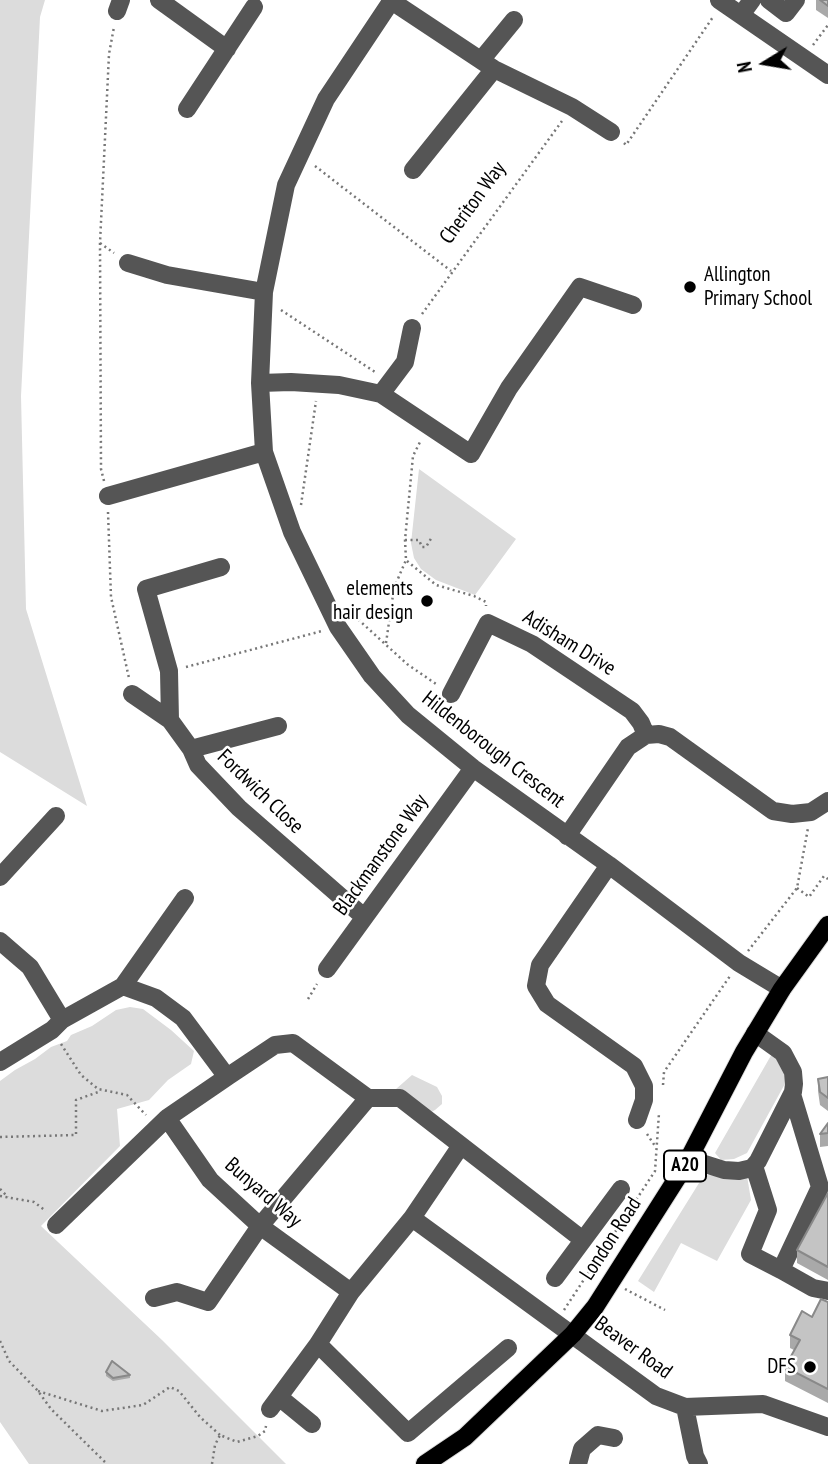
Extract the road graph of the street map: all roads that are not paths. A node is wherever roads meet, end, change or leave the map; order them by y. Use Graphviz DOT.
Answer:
graph roads {
  1 [pos="159,0"];
  2 [pos="391,0"];
  3 [pos="752,0"];
  4 [pos="769,0"];
  5 [pos="796,0"];
  6 [pos="721,1"];
  7 [pos="254,7"];
  8 [pos="741,15"];
  9 [pos="514,20"];
  10 [pos="227,49"];
  11 [pos="820,50"];
  12 [pos="488,64"];
  13 [pos="821,70"];
  14 [pos="187,109"];
  15 [pos="611,132"];
  16 [pos="413,170"];
  17 [pos="128,263"];
  18 [pos="264,295"];
  19 [pos="633,305"];
  20 [pos="412,328"];
  21 [pos="260,383"];
  22 [pos="386,388"];
  23 [pos="264,452"];
  24 [pos="108,496"];
  25 [pos="221,567"];
  26 [pos="132,694"];
  27 [pos="451,694"];
  28 [pos="170,720"];
  29 [pos="278,726"];
  30 [pos="646,735"];
  31 [pos="191,749"];
  32 [pos="473,768"];
  33 [pos="828,801"];
  34 [pos="56,816"];
  35 [pos="567,836"];
  36 [pos="609,865"];
  37 [pos="0,877"];
  38 [pos="185,898"];
  39 [pos="364,917"];
  40 [pos="828,925"];
  41 [pos="0,941"];
  42 [pos="327,969"];
  43 [pos="123,986"];
  44 [pos="782,989"];
  45 [pos="57,1025"];
  46 [pos="755,1033"];
  47 [pos="0,1062"];
  48 [pos="227,1077"];
  49 [pos="792,1094"];
  50 [pos="368,1098"];
  51 [pos="637,1120"];
  52 [pos="162,1123"];
  53 [pos="460,1147"];
  54 [pos="689,1159"];
  55 [pos="754,1166"];
  56 [pos="621,1189"];
  57 [pos="412,1218"];
  58 [pos="58,1223"];
  59 [pos="260,1226"];
  60 [pos="583,1240"];
  61 [pos="781,1270"];
  62 [pos="555,1278"];
  63 [pos="828,1291"];
  64 [pos="351,1292"];
  65 [pos="154,1298"];
  66 [pos="573,1334"];
  67 [pos="318,1344"];
  68 [pos="508,1348"];
  69 [pos="685,1407"];
  70 [pos="312,1424"];
  71 [pos="828,1427"];
  72 [pos="614,1438"];
  73 [pos="425,1464"];
  74 [pos="578,1464"];
  75 [pos="699,1464"];
  1 -- 10 [label="street"];
  2 -- 12 [label="street"];
  2 -- 18 [label="street, Hildenborough Crescent"];
  3 -- 8 [label="street"];
  4 -- 5 [label="street"];
  6 -- 8 [label="street"];
  7 -- 10 [label="street"];
  8 -- 13 [label="street"];
  9 -- 12 [label="street"];
  10 -- 14 [label="street"];
  11 -- 13 [label="street"];
  12 -- 15 [label="street"];
  12 -- 16 [label="street"];
  17 -- 18 [label="street"];
  18 -- 21 [label="street, Hildenborough Crescent"];
  19 -- 22 [label="street"];
  20 -- 22 [label="street"];
  21 -- 22 [label="street"];
  21 -- 23 [label="street, Hildenborough Crescent"];
  23 -- 24 [label="street"];
  23 -- 32 [label="street, Hildenborough Crescent"];
  25 -- 28 [label="street"];
  26 -- 28 [label="street, Fordwich Close"];
  27 -- 30 [label="street, Adisham Drive"];
  28 -- 31 [label="street, Fordwich Close"];
  29 -- 31 [label="street"];
  30 -- 33 [label="street"];
  30 -- 35 [label="street"];
  31 -- 39 [label="street, Fordwich Close"];
  32 -- 35 [label="street, Hildenborough Crescent"];
  32 -- 39 [label="street, Blackmanstone Way"];
  34 -- 37 [label="street"];
  35 -- 36 [label="street, Hildenborough Crescent"];
  36 -- 44 [label="street, Hildenborough Crescent"];
  36 -- 51 [label="street"];
  38 -- 43 [label="street"];
  39 -- 42 [label="street, Blackmanstone Way"];
  40 -- 44 [label="main road, London Road / A20"];
  41 -- 45 [label="street"];
  43 -- 45 [label="street"];
  43 -- 48 [label="street"];
  44 -- 46 [label="main road, London Road / A20"];
  45 -- 47 [label="street"];
  46 -- 49 [label="street"];
  46 -- 54 [label="main road, London Road / A20"];
  48 -- 50 [label="street"];
  48 -- 52 [label="street"];
  49 -- 55 [label="street"];
  49 -- 61 [label="street"];
  50 -- 53 [label="street"];
  50 -- 59 [label="street"];
  52 -- 58 [label="street"];
  52 -- 59 [label="street, Bunyard Way"];
  53 -- 57 [label="street"];
  53 -- 60 [label="street"];
  54 -- 55 [label="street"];
  54 -- 66 [label="main road, London Road / A20"];
  55 -- 61 [label="street"];
  56 -- 60 [label="street"];
  57 -- 64 [label="street"];
  57 -- 66 [label="street"];
  59 -- 64 [label="street, Bunyard Way"];
  59 -- 65 [label="street"];
  60 -- 62 [label="street"];
  61 -- 63 [label="street"];
  64 -- 67 [label="street"];
  66 -- 69 [label="street, Beaver Road"];
  66 -- 73 [label="main road, London Road / A20"];
  67 -- 68 [label="street"];
  67 -- 70 [label="street"];
  69 -- 71 [label="street, Beaver Road"];
  69 -- 75 [label="street"];
  72 -- 74 [label="street"];
}
